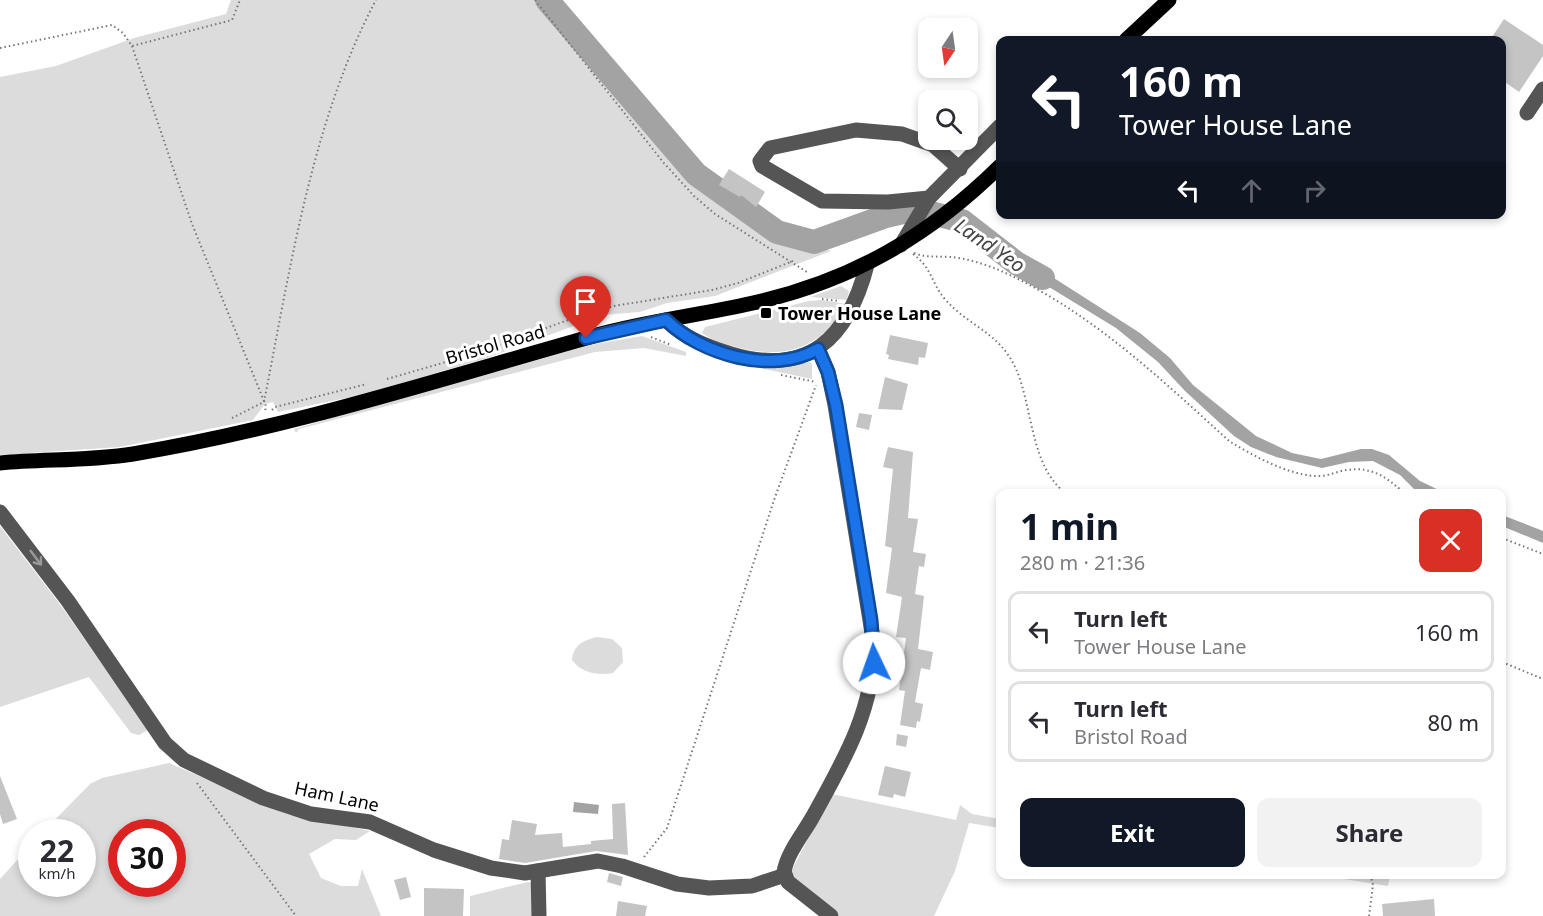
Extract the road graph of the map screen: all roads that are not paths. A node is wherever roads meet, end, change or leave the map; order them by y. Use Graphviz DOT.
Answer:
graph roads {
  1 [pos="1169,0"];
  2 [pos="1130,36"];
  3 [pos="1543,89"];
  4 [pos="1527,113"];
  5 [pos="996,130"];
  6 [pos="960,169"];
  7 [pos="996,170"];
  8 [pos="923,207"];
  9 [pos="906,243"];
  10 [pos="867,265"];
  11 [pos="666,320"];
  12 [pos="818,349"];
  13 [pos="0,463"];
  14 [pos="0,512"];
  15 [pos="538,871"];
  16 [pos="785,875"];
  17 [pos="539,916"];
  18 [pos="831,916"];
  1 -- 2 [label="main road"];
  3 -- 4 [label="street"];
  5 -- 6 [label="street"];
  6 -- 8 [label="street"];
  6 -- 8 [label="street"];
  7 -- 9 [label="main road, Bristol Road"];
  8 -- 9 [label="street"];
  9 -- 10 [label="main road, Bristol Road"];
  10 -- 11 [label="main road, Bristol Road"];
  10 -- 12 [label="street"];
  11 -- 12 [label="street"];
  11 -- 13 [label="main road, Bristol Road"];
  12 -- 16 [label="street"];
  14 -- 15 [label="street, Ham Lane, one-way"];
  15 -- 16 [label="street, Ham Lane"];
  15 -- 17 [label="street"];
  16 -- 18 [label="street"];
}
